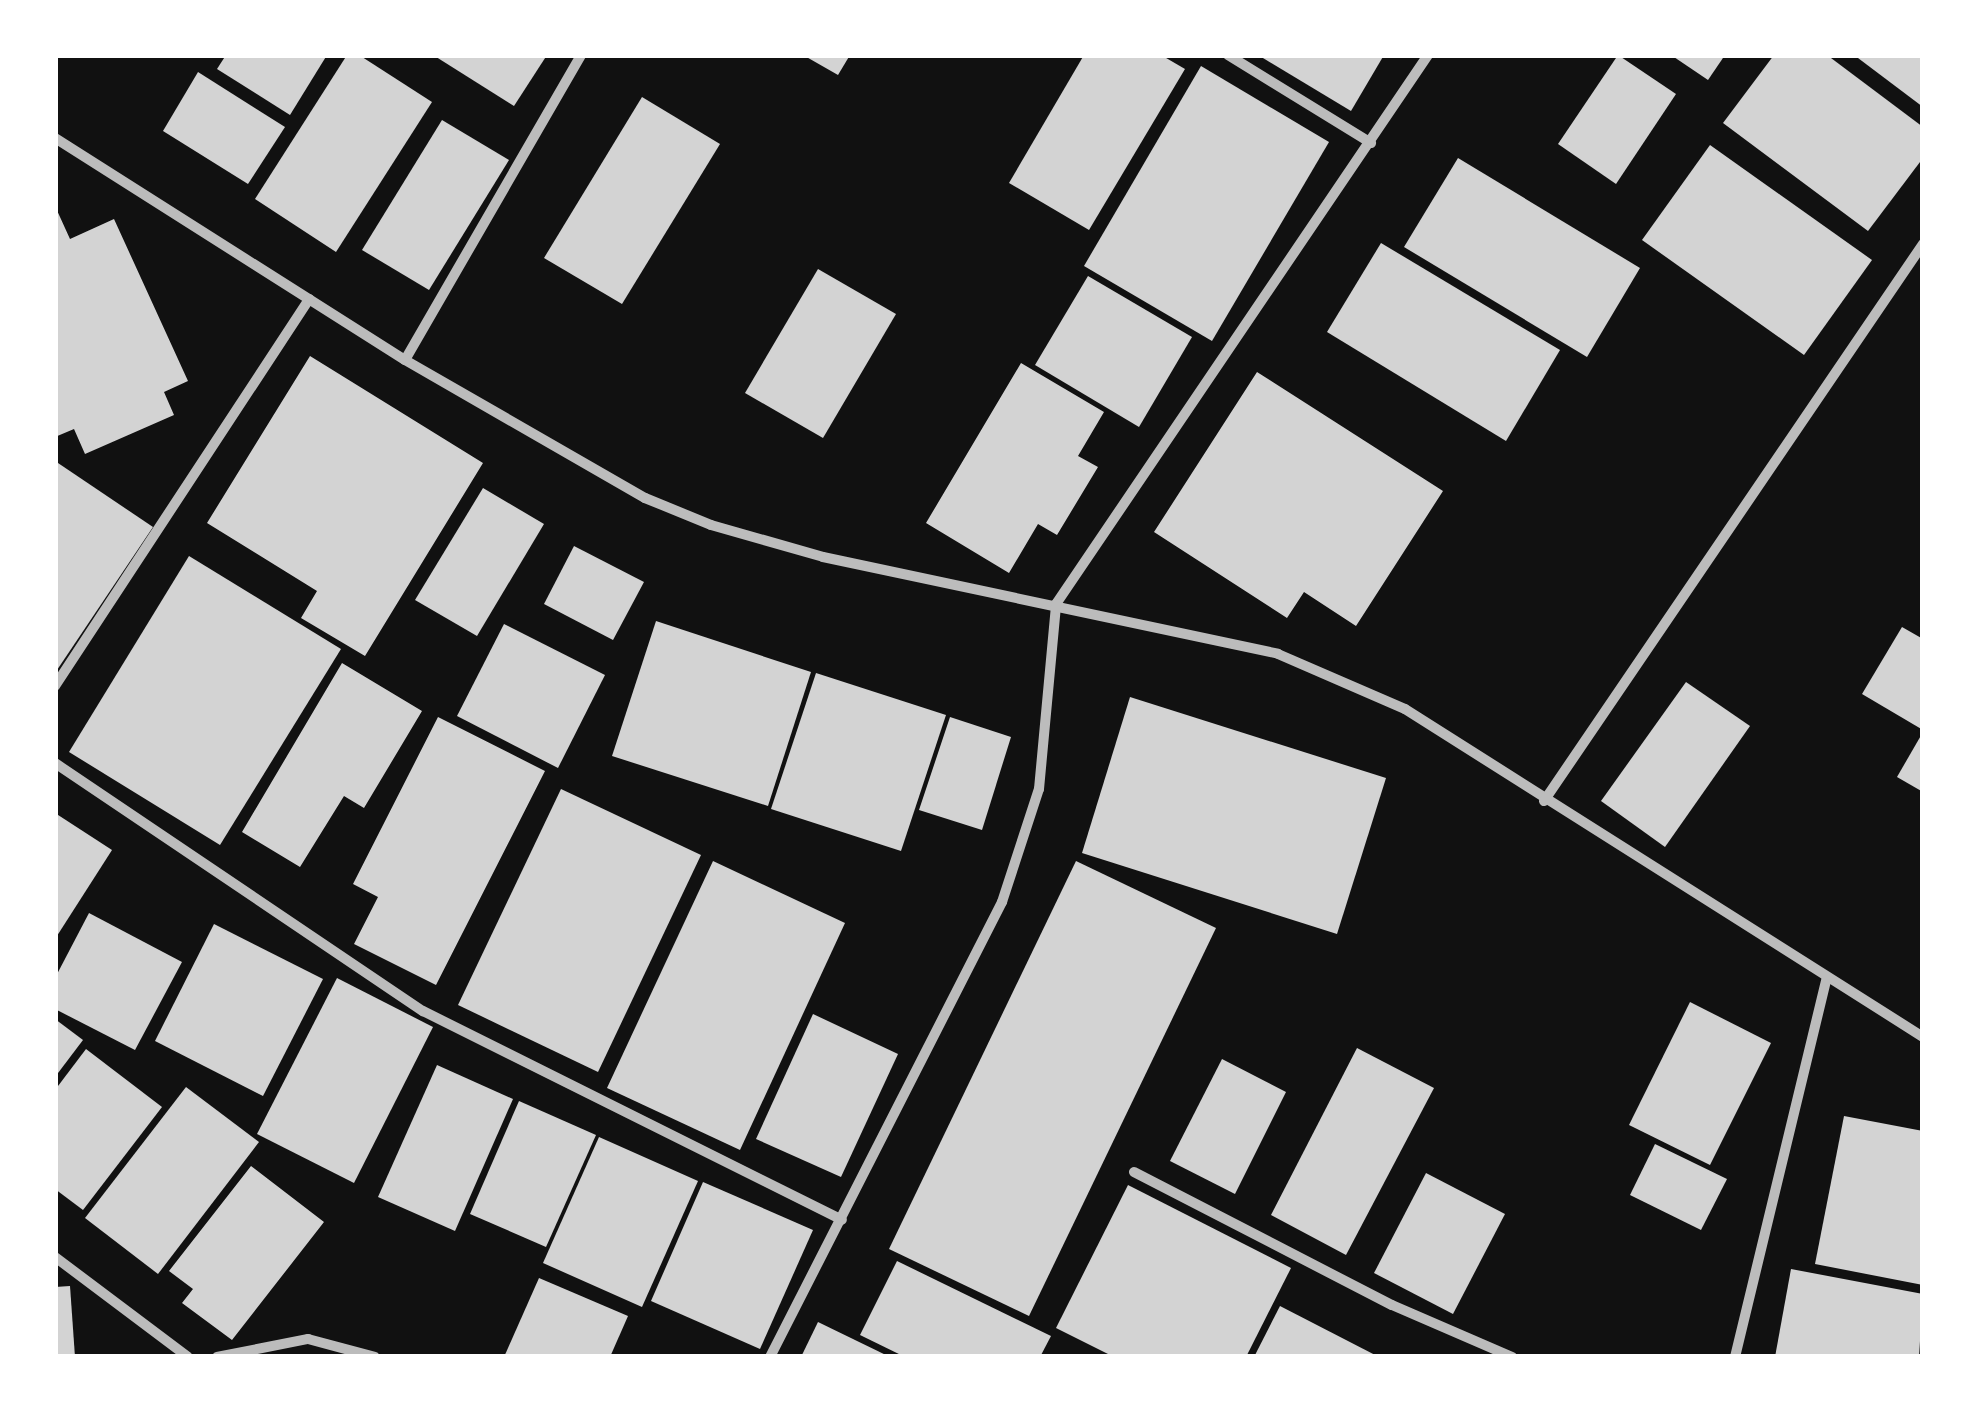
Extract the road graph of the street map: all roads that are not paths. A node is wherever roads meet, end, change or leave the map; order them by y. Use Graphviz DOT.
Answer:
graph roads {
  1 [pos="581,55"];
  2 [pos="1228,55"];
  3 [pos="1428,55"];
  4 [pos="55,138"];
  5 [pos="1371,143"];
  6 [pos="1923,244"];
  7 [pos="309,299"];
  8 [pos="406,360"];
  9 [pos="1056,604"];
  10 [pos="55,686"];
  11 [pos="55,764"];
  12 [pos="1544,801"];
  13 [pos="1827,978"];
  14 [pos="1923,1038"];
  15 [pos="1134,1172"];
  16 [pos="842,1220"];
  17 [pos="55,1257"];
  18 [pos="188,1357"];
  19 [pos="216,1357"];
  20 [pos="375,1357"];
  21 [pos="770,1357"];
  22 [pos="1512,1357"];
  23 [pos="1735,1357"];
  1 -- 8 [label="street"];
  2 -- 5 [label="street"];
  3 -- 5 [label="street"];
  4 -- 7 [label="street"];
  5 -- 9 [label="street"];
  6 -- 12 [label="street"];
  7 -- 8 [label="street"];
  7 -- 10 [label="street"];
  8 -- 9 [label="street"];
  9 -- 12 [label="street"];
  9 -- 16 [label="street"];
  11 -- 16 [label="street"];
  12 -- 13 [label="street"];
  13 -- 14 [label="street"];
  13 -- 23 [label="street"];
  15 -- 22 [label="street"];
  16 -- 21 [label="street"];
  17 -- 18 [label="street"];
  19 -- 20 [label="street"];
}
